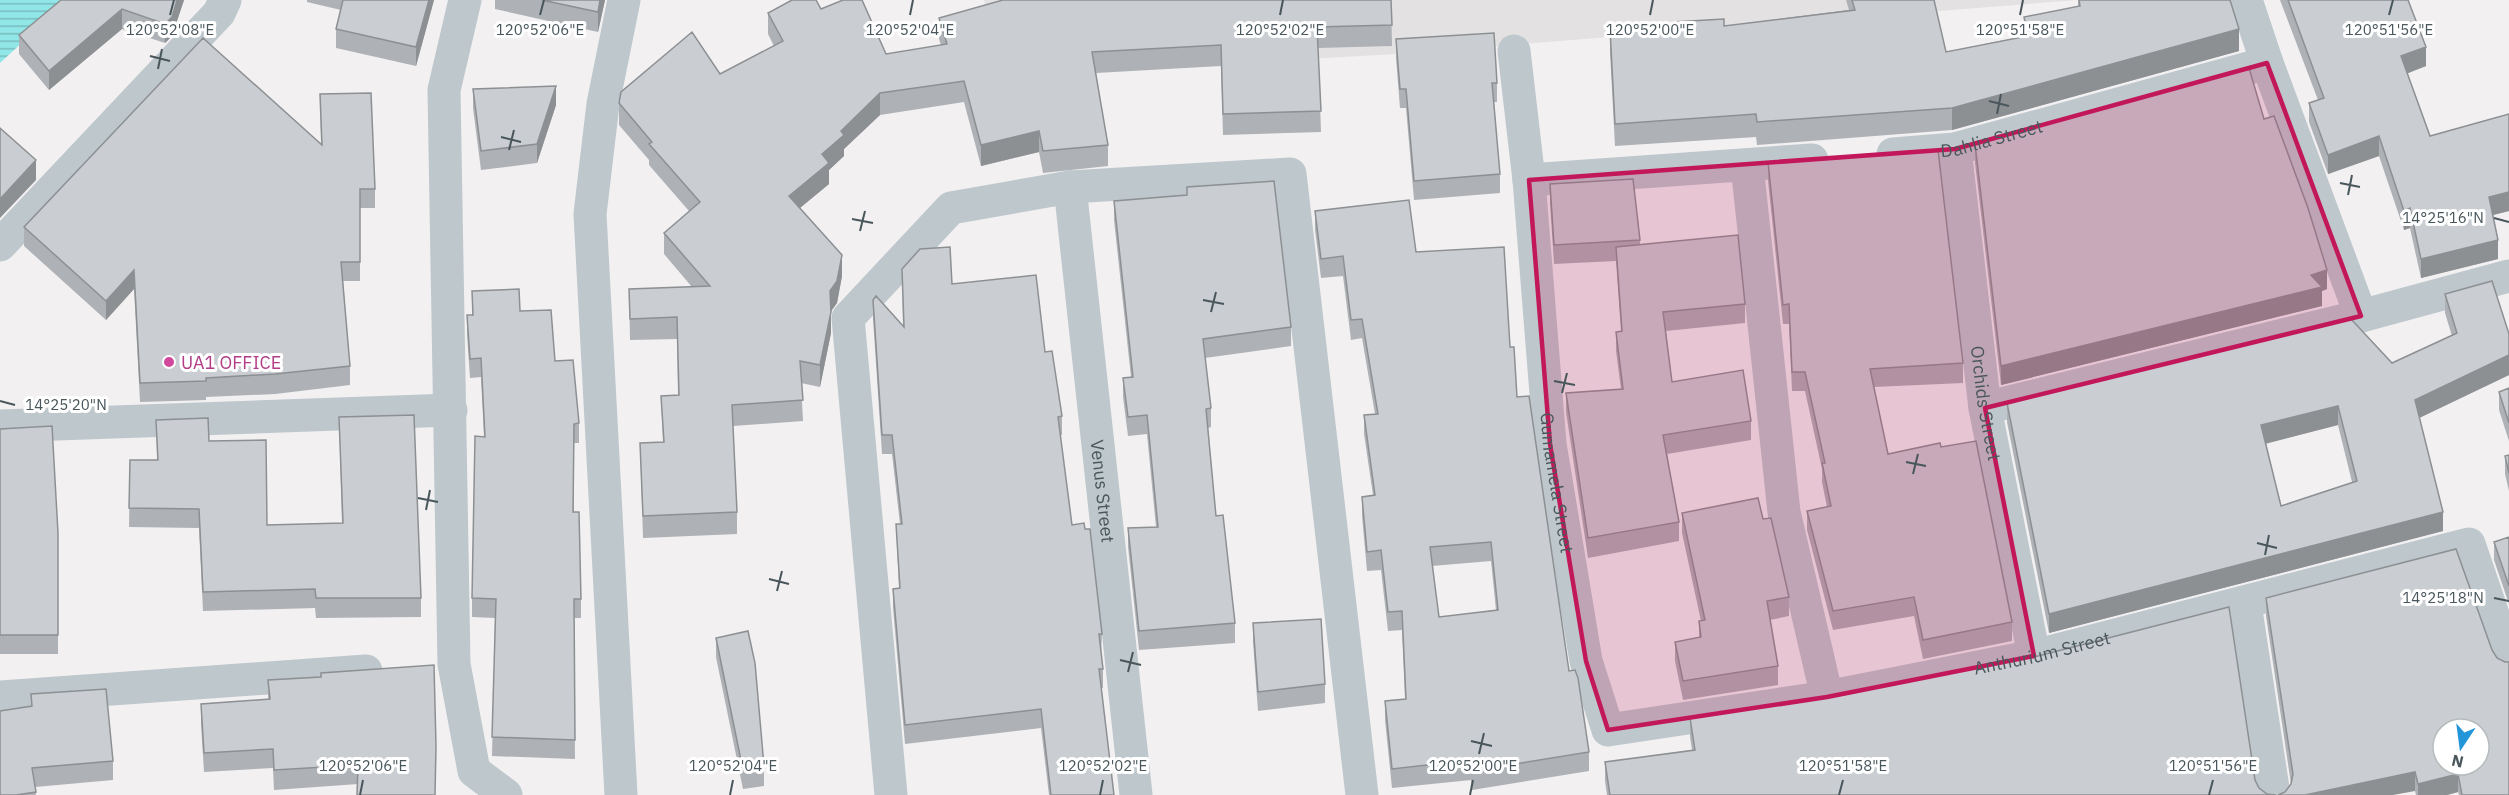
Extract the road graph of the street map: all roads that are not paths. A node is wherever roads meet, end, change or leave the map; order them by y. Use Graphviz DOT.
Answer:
graph roads {
  1 [pos="225,0"];
  2 [pos="465,0"];
  3 [pos="624,0"];
  4 [pos="2246,0"];
  5 [pos="1514,51"];
  6 [pos="2267,63"];
  7 [pos="1955,149"];
  8 [pos="1747,165"];
  9 [pos="1529,180"];
  10 [pos="1070,187"];
  11 [pos="0,244"];
  12 [pos="2509,276"];
  13 [pos="2361,316"];
  14 [pos="1985,408"];
  15 [pos="451,410"];
  16 [pos="0,426"];
  17 [pos="2245,604"];
  18 [pos="2034,656"];
  19 [pos="2509,662"];
  20 [pos="394,669"];
  21 [pos="1827,697"];
  22 [pos="0,698"];
  23 [pos="1608,730"];
  24 [pos="506,795"];
  25 [pos="621,795"];
  26 [pos="891,795"];
  27 [pos="1136,795"];
  28 [pos="1362,795"];
  29 [pos="2274,795"];
  1 -- 11 [label="street"];
  2 -- 15 [label="street"];
  3 -- 25 [label="street"];
  4 -- 6 [label="street"];
  5 -- 9 [label="street, Gumamela Street"];
  6 -- 7 [label="street, Dahlia Street"];
  6 -- 13 [label="street"];
  7 -- 8 [label="street, Dahlia Street"];
  7 -- 14 [label="street, Orchids Street"];
  8 -- 9 [label="street, Dahlia Street"];
  8 -- 21 [label="street"];
  9 -- 23 [label="street, Gumamela Street"];
  10 -- 26 [label="street"];
  10 -- 27 [label="street, Venus Street"];
  10 -- 28 [label="street"];
  12 -- 13 [label="street"];
  13 -- 14 [label="street"];
  14 -- 18 [label="street, Orchids Street"];
  15 -- 16 [label="street"];
  15 -- 24 [label="street"];
  17 -- 18 [label="street, Anthurium Street"];
  17 -- 19 [label="street, Anthurium Street"];
  17 -- 29 [label="street"];
  18 -- 21 [label="street, Anthurium Street"];
  20 -- 22 [label="street"];
  21 -- 23 [label="street, Anthurium Street"];
}
